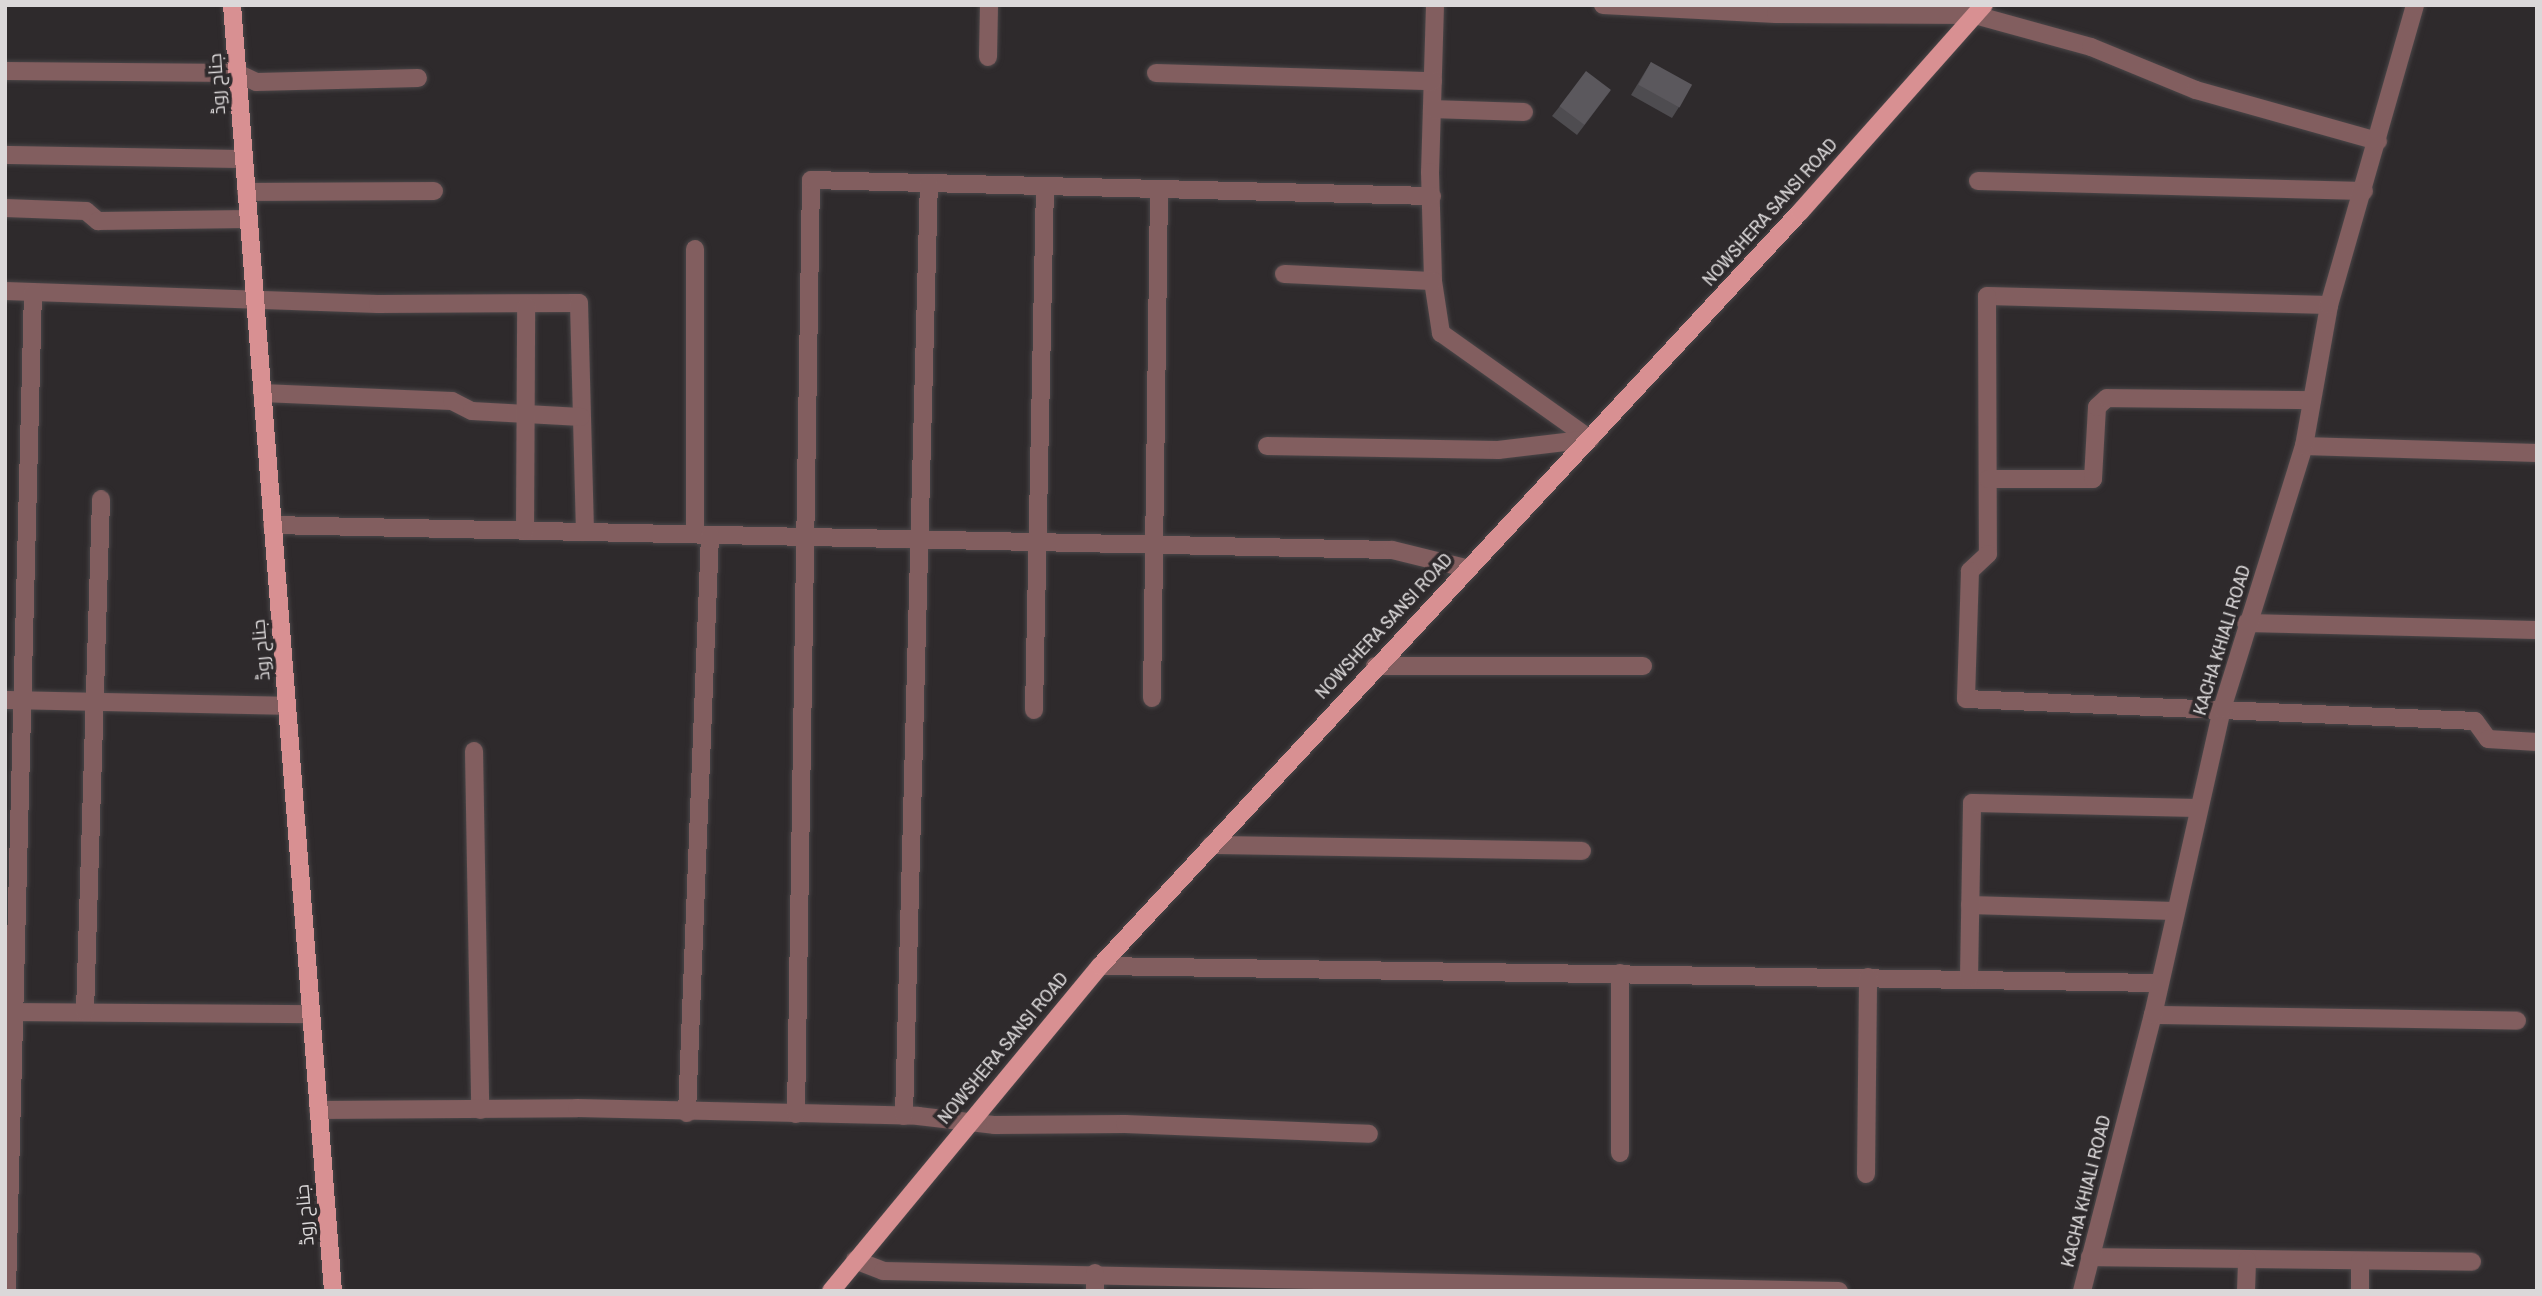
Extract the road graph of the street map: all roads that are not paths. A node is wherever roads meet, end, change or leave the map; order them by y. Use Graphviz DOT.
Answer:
graph roads {
  1 [pos="232,5"];
  2 [pos="989,5"];
  3 [pos="1435,5"];
  4 [pos="1603,5"];
  5 [pos="2412,6"];
  6 [pos="1979,10"];
  7 [pos="988,57"];
  8 [pos="5,71"];
  9 [pos="237,73"];
  10 [pos="1156,73"];
  11 [pos="418,78"];
  12 [pos="1433,81"];
  13 [pos="1432,109"];
  14 [pos="1524,112"];
  15 [pos="2378,141"];
  16 [pos="5,155"];
  17 [pos="244,159"];
  18 [pos="1978,181"];
  19 [pos="929,183"];
  20 [pos="1045,186"];
  21 [pos="1159,190"];
  22 [pos="434,191"];
  23 [pos="2364,191"];
  24 [pos="246,192"];
  25 [pos="1432,197"];
  26 [pos="5,208"];
  27 [pos="248,219"];
  28 [pos="695,248"];
  29 [pos="1284,274"];
  30 [pos="1433,281"];
  31 [pos="5,291"];
  32 [pos="33,292"];
  33 [pos="254,301"];
  34 [pos="2329,305"];
  35 [pos="526,306"];
  36 [pos="262,393"];
  37 [pos="2312,400"];
  38 [pos="525,412"];
  39 [pos="581,416"];
  40 [pos="1590,439"];
  41 [pos="1267,446"];
  42 [pos="2304,446"];
  43 [pos="2537,453"];
  44 [pos="1988,479"];
  45 [pos="101,499"];
  46 [pos="272,525"];
  47 [pos="525,531"];
  48 [pos="585,532"];
  49 [pos="703,535"];
  50 [pos="805,537"];
  51 [pos="919,539"];
  52 [pos="1037,542"];
  53 [pos="1154,544"];
  54 [pos="1466,568"];
  55 [pos="2246,623"];
  56 [pos="2537,630"];
  57 [pos="1375,666"];
  58 [pos="1643,666"];
  59 [pos="1152,698"];
  60 [pos="14,700"];
  61 [pos="96,701"];
  62 [pos="286,706"];
  63 [pos="2222,709"];
  64 [pos="1034,710"];
  65 [pos="2537,742"];
  66 [pos="474,751"];
  67 [pos="2199,808"];
  68 [pos="1211,845"];
  69 [pos="1583,851"];
  70 [pos="1970,905"];
  71 [pos="2174,911"];
  72 [pos="1100,966"];
  73 [pos="1620,973"];
  74 [pos="1868,977"];
  75 [pos="1969,978"];
  76 [pos="2158,983"];
  77 [pos="15,1012"];
  78 [pos="85,1012"];
  79 [pos="311,1014"];
  80 [pos="2153,1015"];
  81 [pos="2517,1021"];
  82 [pos="318,1110"];
  83 [pos="480,1110"];
  84 [pos="687,1113"];
  85 [pos="796,1114"];
  86 [pos="904,1116"];
  87 [pos="966,1122"];
  88 [pos="1369,1134"];
  89 [pos="1619,1153"];
  90 [pos="1866,1174"];
  91 [pos="2090,1256"];
  92 [pos="855,1260"];
  93 [pos="2247,1260"];
  94 [pos="2360,1261"];
  95 [pos="2472,1262"];
  96 [pos="1095,1282"];
  97 [pos="8,1291"];
  98 [pos="332,1291"];
  99 [pos="831,1291"];
  100 [pos="1839,1291"];
  101 [pos="2082,1291"];
  102 [pos="2246,1291"];
  103 [pos="2360,1291"];
  1 -- 9 [label="main road, جناح روڈ"];
  2 -- 7 [label="street"];
  3 -- 12 [label="street"];
  4 -- 6 [label="street"];
  5 -- 15 [label="street, KACHA KHIALI ROAD"];
  6 -- 15 [label="street"];
  6 -- 40 [label="main road, NOWSHERA SANSI ROAD"];
  8 -- 9 [label="street"];
  9 -- 11 [label="street"];
  9 -- 17 [label="main road, جناح روڈ"];
  10 -- 12 [label="street"];
  12 -- 13 [label="street"];
  13 -- 14 [label="street"];
  13 -- 25 [label="street"];
  15 -- 23 [label="street, KACHA KHIALI ROAD"];
  16 -- 17 [label="street"];
  17 -- 24 [label="main road, جناح روڈ"];
  18 -- 23 [label="street"];
  19 -- 20 [label="street"];
  19 -- 50 [label="street"];
  19 -- 51 [label="street"];
  20 -- 21 [label="street"];
  20 -- 52 [label="street"];
  21 -- 25 [label="street"];
  21 -- 53 [label="street"];
  22 -- 24 [label="street"];
  23 -- 34 [label="street, KACHA KHIALI ROAD"];
  24 -- 27 [label="main road, جناح روڈ"];
  25 -- 30 [label="street"];
  26 -- 27 [label="street"];
  27 -- 33 [label="main road, جناح روڈ"];
  28 -- 49 [label="street"];
  29 -- 30 [label="street"];
  30 -- 40 [label="street"];
  31 -- 32 [label="street"];
  32 -- 33 [label="street"];
  32 -- 60 [label="street"];
  33 -- 35 [label="street"];
  33 -- 36 [label="main road, جناح روڈ"];
  34 -- 37 [label="street, KACHA KHIALI ROAD"];
  34 -- 44 [label="street"];
  35 -- 38 [label="street"];
  35 -- 39 [label="street"];
  36 -- 38 [label="street"];
  36 -- 46 [label="main road, جناح روڈ"];
  37 -- 42 [label="street, KACHA KHIALI ROAD"];
  37 -- 44 [label="street"];
  38 -- 39 [label="street"];
  38 -- 47 [label="street"];
  39 -- 48 [label="street"];
  40 -- 41 [label="street"];
  40 -- 54 [label="main road, NOWSHERA SANSI ROAD"];
  42 -- 43 [label="street"];
  42 -- 55 [label="street, KACHA KHIALI ROAD"];
  44 -- 63 [label="street"];
  45 -- 61 [label="street"];
  46 -- 47 [label="street"];
  46 -- 62 [label="main road, جناح روڈ"];
  47 -- 48 [label="street"];
  48 -- 49 [label="street"];
  49 -- 50 [label="street"];
  49 -- 84 [label="street"];
  50 -- 51 [label="street"];
  50 -- 85 [label="street"];
  51 -- 52 [label="street"];
  51 -- 86 [label="street"];
  52 -- 53 [label="street"];
  52 -- 64 [label="street"];
  53 -- 54 [label="street"];
  53 -- 59 [label="street"];
  54 -- 57 [label="main road, NOWSHERA SANSI ROAD"];
  55 -- 56 [label="street"];
  55 -- 63 [label="street, KACHA KHIALI ROAD"];
  57 -- 58 [label="street"];
  57 -- 68 [label="main road, NOWSHERA SANSI ROAD"];
  60 -- 61 [label="street"];
  60 -- 77 [label="street"];
  61 -- 62 [label="street"];
  61 -- 78 [label="street"];
  62 -- 79 [label="main road, جناح روڈ"];
  63 -- 65 [label="street"];
  63 -- 67 [label="street, KACHA KHIALI ROAD"];
  66 -- 83 [label="street"];
  67 -- 70 [label="street"];
  67 -- 71 [label="street, KACHA KHIALI ROAD"];
  68 -- 69 [label="street"];
  68 -- 72 [label="main road, NOWSHERA SANSI ROAD"];
  70 -- 71 [label="street"];
  70 -- 75 [label="street"];
  71 -- 76 [label="street, KACHA KHIALI ROAD"];
  72 -- 73 [label="street"];
  72 -- 87 [label="main road, NOWSHERA SANSI ROAD"];
  73 -- 74 [label="street"];
  73 -- 89 [label="street"];
  74 -- 75 [label="street"];
  74 -- 90 [label="street"];
  75 -- 76 [label="street"];
  76 -- 80 [label="street, KACHA KHIALI ROAD"];
  77 -- 78 [label="street"];
  77 -- 97 [label="street"];
  78 -- 79 [label="street"];
  79 -- 82 [label="main road, جناح روڈ"];
  80 -- 81 [label="street"];
  80 -- 91 [label="street, KACHA KHIALI ROAD"];
  82 -- 83 [label="street"];
  82 -- 98 [label="main road, جناح روڈ"];
  83 -- 84 [label="street"];
  84 -- 85 [label="street"];
  85 -- 86 [label="street"];
  86 -- 87 [label="street"];
  87 -- 88 [label="street"];
  87 -- 92 [label="main road, NOWSHERA SANSI ROAD"];
  91 -- 93 [label="street"];
  91 -- 101 [label="street, KACHA KHIALI ROAD"];
  92 -- 96 [label="street"];
  92 -- 99 [label="main road, NOWSHERA SANSI ROAD"];
  93 -- 94 [label="street"];
  93 -- 102 [label="street"];
  94 -- 95 [label="street"];
  94 -- 103 [label="street"];
  96 -- 100 [label="street"];
}
